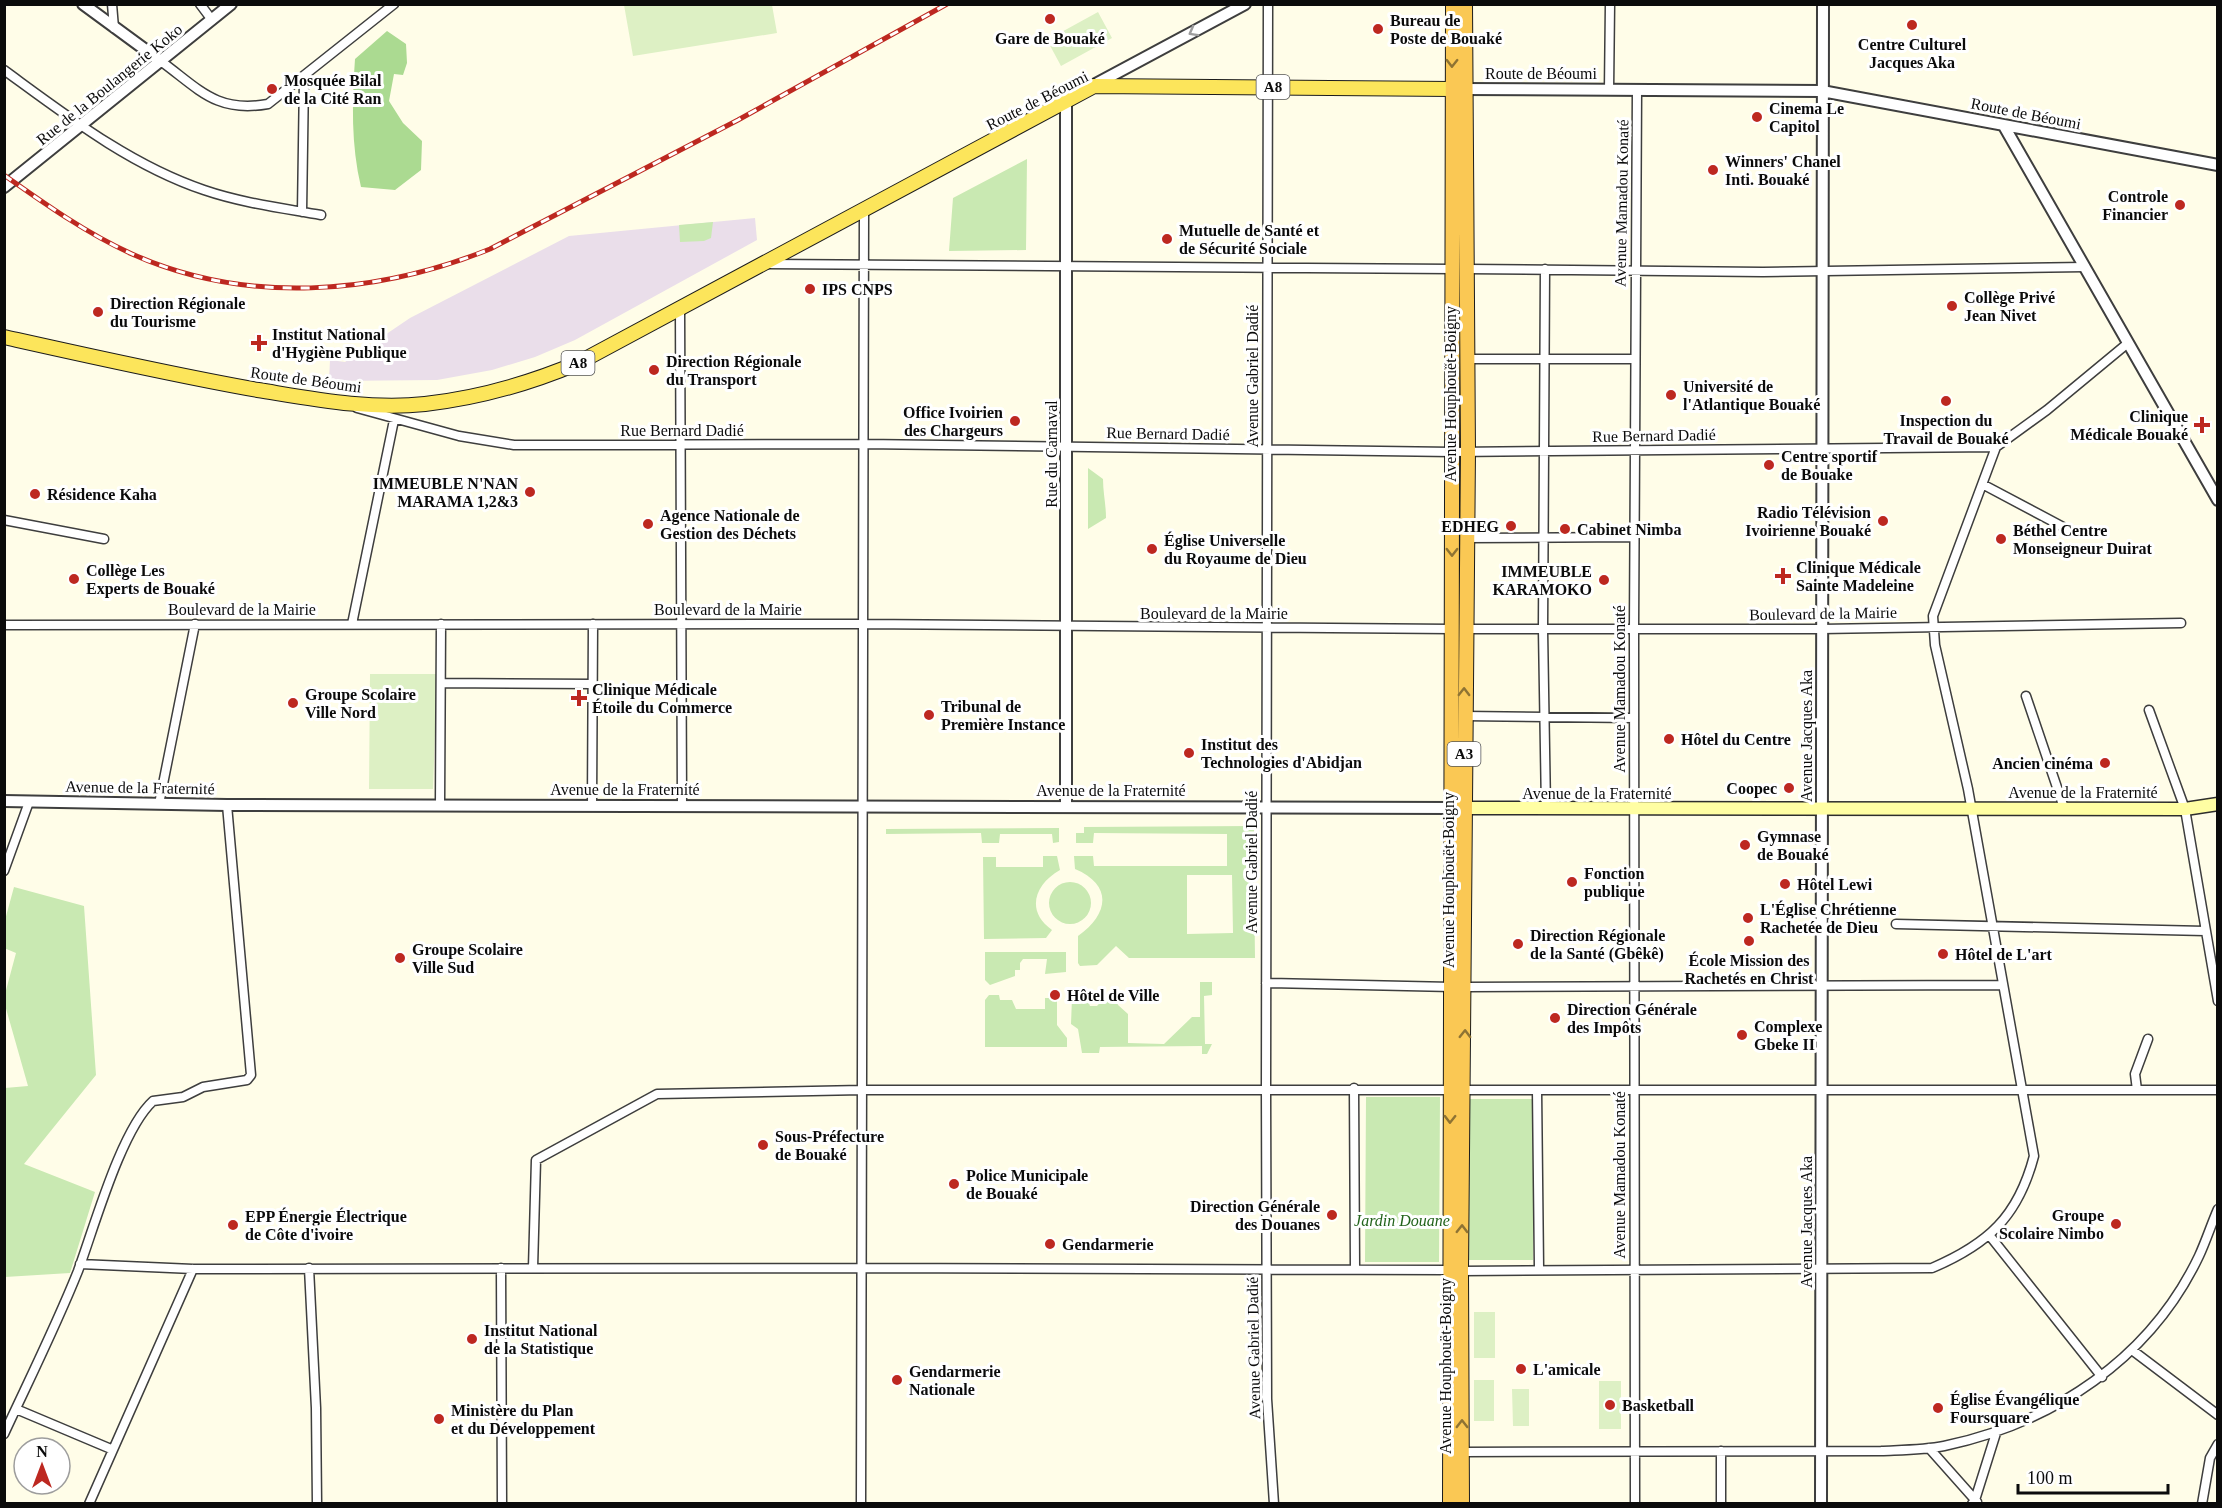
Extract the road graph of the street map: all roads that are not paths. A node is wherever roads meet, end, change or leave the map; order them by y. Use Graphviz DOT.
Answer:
graph roads {
  1 [pos="82,4"];
  2 [pos="112,4"];
  3 [pos="200,4"];
  4 [pos="231,4"];
  5 [pos="394,4"];
  6 [pos="1245,4"];
  7 [pos="1268,4"];
  8 [pos="1453,4"];
  9 [pos="1465,4"];
  10 [pos="1610,4"];
  11 [pos="1823,4"];
  12 [pos="212,20"];
  13 [pos="114,28"];
  14 [pos="162,62"];
  15 [pos="4,70"];
  16 [pos="304,78"];
  17 [pos="1094,86"];
  18 [pos="1268,87"];
  19 [pos="1458,89"];
  20 [pos="1609,90"];
  21 [pos="1637,90"];
  22 [pos="1822,91"];
  23 [pos="1066,101"];
  24 [pos="80,125"];
  25 [pos="2004,126"];
  26 [pos="2217,165"];
  27 [pos="4,187"];
  28 [pos="864,211"];
  29 [pos="302,212"];
  30 [pos="321,215"];
  31 [pos="764,264"];
  32 [pos="864,264"];
  33 [pos="1066,264"];
  34 [pos="1266,267"];
  35 [pos="2085,267"];
  36 [pos="1460,269"];
  37 [pos="1545,269"];
  38 [pos="1635,270"];
  39 [pos="1822,272"];
  40 [pos="680,309"];
  41 [pos="4,338"];
  42 [pos="2128,344"];
  43 [pos="1545,358"];
  44 [pos="1467,359"];
  45 [pos="1635,360"];
  46 [pos="345,405"];
  47 [pos="394,420"];
  48 [pos="864,444"];
  49 [pos="681,445"];
  50 [pos="1066,447"];
  51 [pos="1996,447"];
  52 [pos="1267,449"];
  53 [pos="1821,449"];
  54 [pos="1543,450"];
  55 [pos="1635,450"];
  56 [pos="1468,451"];
  57 [pos="1453,452"];
  58 [pos="1984,485"];
  59 [pos="2217,500"];
  60 [pos="4,520"];
  61 [pos="2067,529"];
  62 [pos="1543,537"];
  63 [pos="1634,537"];
  64 [pos="1465,538"];
  65 [pos="104,539"];
  66 [pos="2181,623"];
  67 [pos="195,624"];
  68 [pos="352,624"];
  69 [pos="441,624"];
  70 [pos="593,624"];
  71 [pos="681,624"];
  72 [pos="863,624"];
  73 [pos="4,625"];
  74 [pos="1932,625"];
  75 [pos="1067,627"];
  76 [pos="1267,628"];
  77 [pos="1821,628"];
  78 [pos="1459,629"];
  79 [pos="1543,630"];
  80 [pos="1634,630"];
  81 [pos="441,683"];
  82 [pos="593,684"];
  83 [pos="2026,696"];
  84 [pos="2149,710"];
  85 [pos="1464,716"];
  86 [pos="1544,717"];
  87 [pos="1634,718"];
  88 [pos="4,801"];
  89 [pos="29,802"];
  90 [pos="159,804"];
  91 [pos="2217,804"];
  92 [pos="227,805"];
  93 [pos="440,805"];
  94 [pos="592,806"];
  95 [pos="682,806"];
  96 [pos="863,806"];
  97 [pos="1066,807"];
  98 [pos="1266,808"];
  99 [pos="1458,808"];
  100 [pos="2064,808"];
  101 [pos="1546,809"];
  102 [pos="1971,809"];
  103 [pos="2185,809"];
  104 [pos="1634,810"];
  105 [pos="1822,810"];
  106 [pos="4,871"];
  107 [pos="1896,924"];
  108 [pos="1991,927"];
  109 [pos="2205,931"];
  110 [pos="1266,983"];
  111 [pos="1634,985"];
  112 [pos="1821,985"];
  113 [pos="2002,985"];
  114 [pos="1459,987"];
  115 [pos="2217,1001"];
  116 [pos="2148,1039"];
  117 [pos="1354,1088"];
  118 [pos="1266,1089"];
  119 [pos="862,1090"];
  120 [pos="1457,1090"];
  121 [pos="1538,1090"];
  122 [pos="1634,1090"];
  123 [pos="1821,1090"];
  124 [pos="2021,1090"];
  125 [pos="2137,1090"];
  126 [pos="2217,1090"];
  127 [pos="2217,1209"];
  128 [pos="1990,1236"];
  129 [pos="80,1264"];
  130 [pos="309,1268"];
  131 [pos="501,1268"];
  132 [pos="533,1268"];
  133 [pos="861,1268"];
  134 [pos="194,1269"];
  135 [pos="1266,1269"];
  136 [pos="1354,1269"];
  137 [pos="1539,1269"];
  138 [pos="1634,1269"];
  139 [pos="1821,1269"];
  140 [pos="1455,1271"];
  141 [pos="2132,1350"];
  142 [pos="2102,1377"];
  143 [pos="16,1409"];
  144 [pos="2217,1415"];
  145 [pos="1996,1433"];
  146 [pos="4,1434"];
  147 [pos="2217,1444"];
  148 [pos="1929,1448"];
  149 [pos="111,1449"];
  150 [pos="1634,1451"];
  151 [pos="1721,1451"];
  152 [pos="1821,1451"];
  153 [pos="1462,1452"];
  154 [pos="1975,1502"];
  155 [pos="89,1503"];
  156 [pos="317,1503"];
  157 [pos="502,1503"];
  158 [pos="861,1503"];
  159 [pos="1274,1503"];
  160 [pos="1450,1503"];
  161 [pos="1462,1503"];
  162 [pos="1635,1503"];
  163 [pos="1721,1503"];
  164 [pos="1821,1503"];
  165 [pos="2202,1503"];
  1 -- 13 [label="street"];
  2 -- 13 [label="street"];
  3 -- 12 [label="street"];
  4 -- 12 [label="street, Rue de la Boulangerie Koko"];
  5 -- 16 [label="street"];
  6 -- 17 [label="street, one-way"];
  7 -- 18 [label="street, Avenue Gabriel Dadié"];
  8 -- 19 [label="highway, Avenue Houphouët-Boigny / A3, one-way"];
  9 -- 19 [label="highway, Avenue Houphouët-Boigny / A3"];
  10 -- 20 [label="street"];
  11 -- 22 [label="street, Avenue Jacques Aka"];
  12 -- 14 [label="street, Rue de la Boulangerie Koko"];
  13 -- 14 [label="street"];
  14 -- 16 [label="street"];
  14 -- 24 [label="street, Rue de la Boulangerie Koko"];
  15 -- 24 [label="street"];
  16 -- 29 [label="street"];
  17 -- 18 [label="main road, Route de Béoumi / A8"];
  17 -- 23 [label="main road, Route de Béoumi / A8"];
  18 -- 19 [label="main road, Route de Béoumi / A8"];
  18 -- 34 [label="street, Avenue Gabriel Dadié"];
  19 -- 20 [label="street, Route de Béoumi / A8"];
  19 -- 36 [label="highway, Avenue Houphouët-Boigny / A3"];
  20 -- 21 [label="street, Route de Béoumi / A8"];
  21 -- 22 [label="street, Route de Béoumi / A8"];
  21 -- 38 [label="street, Avenue Mamadou Konaté"];
  22 -- 25 [label="street, Route de Béoumi / A8"];
  22 -- 39 [label="street, Avenue Jacques Aka"];
  23 -- 28 [label="main road, Route de Béoumi / A8"];
  23 -- 33 [label="street, Rue du Carnaval"];
  24 -- 27 [label="street, Rue de la Boulangerie Koko"];
  24 -- 29 [label="street"];
  25 -- 26 [label="street, Route de Béoumi / A8"];
  25 -- 35 [label="street"];
  28 -- 31 [label="main road, Route de Béoumi / A8"];
  28 -- 32 [label="street"];
  29 -- 30 [label="street"];
  31 -- 32 [label="street"];
  31 -- 40 [label="main road, Route de Béoumi / A8"];
  32 -- 33 [label="street"];
  32 -- 48 [label="street"];
  33 -- 34 [label="street"];
  33 -- 50 [label="street, Rue du Carnaval"];
  34 -- 36 [label="street"];
  34 -- 52 [label="street, Avenue Gabriel Dadié"];
  35 -- 39 [label="street"];
  35 -- 42 [label="street"];
  36 -- 37 [label="street"];
  36 -- 44 [label="highway, Avenue Houphouët-Boigny / A3"];
  36 -- 57 [label="highway, Avenue Houphouët-Boigny / A3"];
  37 -- 38 [label="street"];
  37 -- 43 [label="street"];
  38 -- 39 [label="street"];
  38 -- 45 [label="street, Avenue Mamadou Konaté"];
  39 -- 53 [label="street, Avenue Jacques Aka"];
  40 -- 46 [label="main road, Route de Béoumi / A8"];
  40 -- 49 [label="street"];
  41 -- 46 [label="main road, Route de Béoumi / A8"];
  42 -- 51 [label="street"];
  42 -- 59 [label="street"];
  43 -- 44 [label="street"];
  43 -- 45 [label="street"];
  43 -- 54 [label="street"];
  44 -- 56 [label="highway, Avenue Houphouët-Boigny / A3"];
  45 -- 55 [label="street, Avenue Mamadou Konaté"];
  46 -- 47 [label="street, Rue Bernard Dadié"];
  47 -- 49 [label="street, Rue Bernard Dadié"];
  47 -- 68 [label="street"];
  48 -- 49 [label="street, Rue Bernard Dadié"];
  48 -- 50 [label="street, Rue Bernard Dadié"];
  48 -- 72 [label="street"];
  49 -- 71 [label="street"];
  50 -- 52 [label="street, Rue Bernard Dadié"];
  50 -- 75 [label="street, Rue du Carnaval"];
  51 -- 53 [label="street, Rue Bernard Dadié"];
  51 -- 58 [label="street"];
  52 -- 57 [label="street, Rue Bernard Dadié"];
  52 -- 76 [label="street, Avenue Gabriel Dadié"];
  53 -- 55 [label="street, Rue Bernard Dadié"];
  53 -- 77 [label="street, Avenue Jacques Aka"];
  54 -- 55 [label="street, Rue Bernard Dadié"];
  54 -- 56 [label="street, Rue Bernard Dadié"];
  54 -- 62 [label="street"];
  55 -- 63 [label="street, Avenue Mamadou Konaté"];
  56 -- 57 [label="street, Rue Bernard Dadié"];
  56 -- 64 [label="highway, Avenue Houphouët-Boigny / A3"];
  57 -- 78 [label="highway, Avenue Houphouët-Boigny / A3, one-way"];
  58 -- 61 [label="street"];
  58 -- 74 [label="street"];
  60 -- 65 [label="street"];
  62 -- 63 [label="street"];
  62 -- 64 [label="street"];
  62 -- 79 [label="street"];
  63 -- 80 [label="street, Avenue Mamadou Konaté"];
  64 -- 78 [label="highway, Avenue Houphouët-Boigny / A3"];
  66 -- 74 [label="street, Boulevard de la Mairie"];
  67 -- 68 [label="street, Boulevard de la Mairie"];
  67 -- 73 [label="street, Boulevard de la Mairie"];
  67 -- 90 [label="street"];
  68 -- 69 [label="street, Boulevard de la Mairie"];
  69 -- 70 [label="street, Boulevard de la Mairie"];
  69 -- 81 [label="street"];
  70 -- 71 [label="street, Boulevard de la Mairie"];
  70 -- 82 [label="street"];
  71 -- 72 [label="street, Boulevard de la Mairie"];
  71 -- 95 [label="street"];
  72 -- 75 [label="street, Boulevard de la Mairie"];
  72 -- 96 [label="street"];
  74 -- 77 [label="street, Boulevard de la Mairie"];
  74 -- 102 [label="street"];
  75 -- 76 [label="street, Boulevard de la Mairie"];
  75 -- 97 [label="street, Rue du Carnaval"];
  76 -- 78 [label="street, Boulevard de la Mairie"];
  76 -- 98 [label="street, Avenue Gabriel Dadié"];
  77 -- 80 [label="street, Boulevard de la Mairie"];
  77 -- 105 [label="street, Avenue Jacques Aka"];
  78 -- 79 [label="street, Boulevard de la Mairie"];
  85 -- 78 [label="highway, Avenue Houphouët-Boigny / A3, one-way"];
  78 -- 99 [label="highway, Avenue Houphouët-Boigny / A3"];
  79 -- 80 [label="street, Boulevard de la Mairie"];
  79 -- 86 [label="street"];
  80 -- 87 [label="street, Avenue Mamadou Konaté"];
  81 -- 82 [label="street"];
  81 -- 93 [label="street"];
  82 -- 94 [label="street"];
  83 -- 100 [label="street"];
  84 -- 103 [label="street"];
  85 -- 86 [label="street"];
  85 -- 99 [label="highway, Avenue Houphouët-Boigny / A3"];
  86 -- 87 [label="street"];
  86 -- 101 [label="street"];
  87 -- 104 [label="street, Avenue Mamadou Konaté"];
  88 -- 89 [label="street, Avenue de la Fraternité"];
  89 -- 90 [label="street, Avenue de la Fraternité"];
  89 -- 106 [label="street"];
  90 -- 92 [label="street, Avenue de la Fraternité"];
  91 -- 103 [label="main road, Avenue de la Fraternité"];
  92 -- 93 [label="street, Avenue de la Fraternité"];
  92 -- 129 [label="street"];
  93 -- 94 [label="street, Avenue de la Fraternité"];
  94 -- 95 [label="street, Avenue de la Fraternité"];
  95 -- 96 [label="street, Avenue de la Fraternité"];
  96 -- 97 [label="street, Avenue de la Fraternité"];
  96 -- 119 [label="street"];
  97 -- 98 [label="street, Avenue de la Fraternité"];
  98 -- 99 [label="street, Avenue de la Fraternité"];
  98 -- 110 [label="street, Avenue Gabriel Dadié"];
  99 -- 101 [label="main road, Avenue de la Fraternité"];
  99 -- 114 [label="highway, Avenue Houphouët-Boigny / A3"];
  100 -- 102 [label="main road, Avenue de la Fraternité"];
  100 -- 103 [label="main road, Avenue de la Fraternité"];
  101 -- 104 [label="main road, Avenue de la Fraternité"];
  102 -- 105 [label="main road, Avenue de la Fraternité"];
  102 -- 108 [label="street"];
  103 -- 109 [label="street"];
  104 -- 105 [label="main road, Avenue de la Fraternité"];
  104 -- 111 [label="street, Avenue Mamadou Konaté"];
  105 -- 112 [label="street, Avenue Jacques Aka"];
  107 -- 108 [label="street"];
  108 -- 109 [label="street"];
  108 -- 113 [label="street"];
  109 -- 115 [label="street"];
  110 -- 114 [label="street"];
  110 -- 118 [label="street, Avenue Gabriel Dadié"];
  111 -- 112 [label="street"];
  111 -- 114 [label="street"];
  111 -- 122 [label="street, Avenue Mamadou Konaté"];
  112 -- 113 [label="street"];
  112 -- 123 [label="street, Avenue Jacques Aka"];
  113 -- 124 [label="street"];
  114 -- 120 [label="highway, Avenue Houphouët-Boigny / A3"];
  116 -- 125 [label="street"];
  117 -- 118 [label="street"];
  117 -- 120 [label="street"];
  117 -- 136 [label="street"];
  118 -- 119 [label="street"];
  118 -- 135 [label="street, Avenue Gabriel Dadié"];
  119 -- 132 [label="street"];
  119 -- 133 [label="street"];
  120 -- 121 [label="street"];
  120 -- 140 [label="highway, Avenue Houphouët-Boigny / A3"];
  121 -- 122 [label="street"];
  121 -- 137 [label="street"];
  122 -- 123 [label="street"];
  122 -- 138 [label="street, Avenue Mamadou Konaté"];
  123 -- 124 [label="street"];
  123 -- 139 [label="street, Avenue Jacques Aka"];
  124 -- 125 [label="street"];
  124 -- 128 [label="street"];
  125 -- 126 [label="street"];
  127 -- 141 [label="street"];
  128 -- 139 [label="street"];
  128 -- 142 [label="street"];
  129 -- 134 [label="street"];
  129 -- 143 [label="street"];
  130 -- 131 [label="street"];
  130 -- 134 [label="street"];
  130 -- 156 [label="street"];
  131 -- 132 [label="street"];
  131 -- 157 [label="street"];
  132 -- 133 [label="street"];
  133 -- 135 [label="street"];
  133 -- 158 [label="street"];
  134 -- 149 [label="street"];
  135 -- 136 [label="street"];
  135 -- 159 [label="street, Avenue Gabriel Dadié"];
  136 -- 140 [label="street"];
  137 -- 138 [label="street"];
  137 -- 140 [label="street"];
  138 -- 139 [label="street"];
  138 -- 150 [label="street, Avenue Mamadou Konaté"];
  139 -- 152 [label="street, Avenue Jacques Aka"];
  153 -- 140 [label="highway, Avenue Houphouët-Boigny / A3, one-way"];
  140 -- 160 [label="highway, Avenue Houphouët-Boigny / A3"];
  141 -- 142 [label="street"];
  141 -- 144 [label="street"];
  142 -- 145 [label="street"];
  143 -- 146 [label="street"];
  143 -- 149 [label="street"];
  145 -- 148 [label="street"];
  145 -- 154 [label="street"];
  147 -- 165 [label="street"];
  148 -- 152 [label="street"];
  148 -- 154 [label="street"];
  149 -- 155 [label="street"];
  150 -- 151 [label="street"];
  150 -- 153 [label="street"];
  150 -- 162 [label="street, Avenue Mamadou Konaté"];
  151 -- 152 [label="street"];
  151 -- 163 [label="street"];
  152 -- 164 [label="street, Avenue Jacques Aka"];
  153 -- 161 [label="highway, Avenue Houphouët-Boigny / A3"];
}
